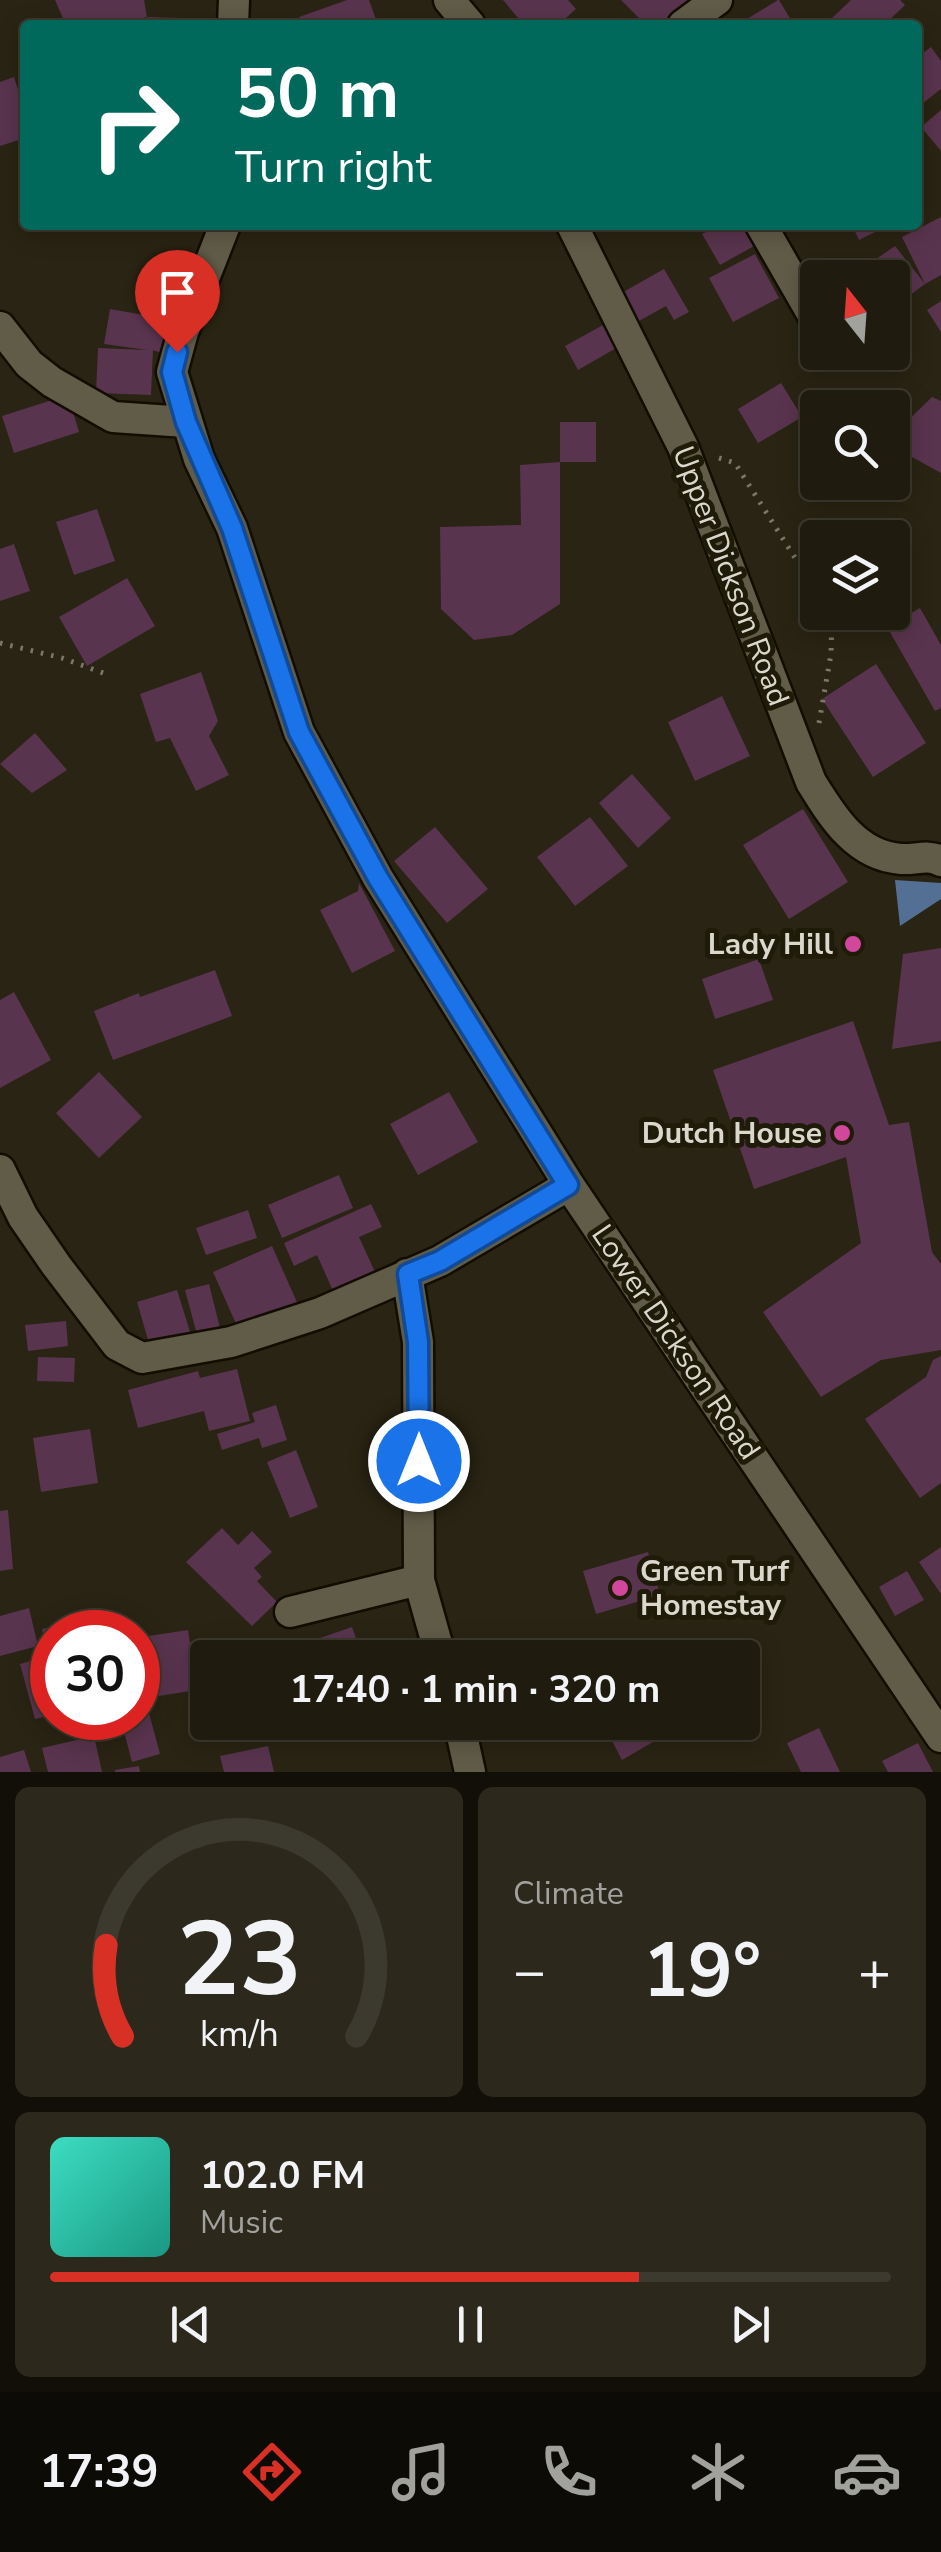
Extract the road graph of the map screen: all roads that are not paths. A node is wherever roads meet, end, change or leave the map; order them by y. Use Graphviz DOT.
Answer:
graph roads {
  1 [pos="449,0"];
  2 [pos="717,0"];
  3 [pos="466,20"];
  4 [pos="690,20"];
  5 [pos="223,230"];
  6 [pos="574,230"];
  7 [pos="764,230"];
  8 [pos="800,293"];
  9 [pos="0,327"];
  10 [pos="186,422"];
  11 [pos="941,861"];
  12 [pos="0,1170"];
  13 [pos="568,1185"];
  14 [pos="408,1274"];
  15 [pos="419,1580"];
  16 [pos="290,1612"];
  17 [pos="435,1640"];
  18 [pos="941,1737"];
  19 [pos="462,1740"];
  20 [pos="470,1772"];
  1 -- 3 [label="street"];
  2 -- 4 [label="street"];
  5 -- 10 [label="street, Lower Dickson Road"];
  6 -- 11 [label="street, Upper Dickson Road"];
  7 -- 8 [label="street"];
  9 -- 10 [label="street"];
  10 -- 13 [label="street, Lower Dickson Road"];
  12 -- 14 [label="street"];
  13 -- 14 [label="street"];
  13 -- 18 [label="street, Lower Dickson Road"];
  14 -- 15 [label="street"];
  15 -- 16 [label="street"];
  15 -- 17 [label="street"];
  19 -- 20 [label="street"];
}
